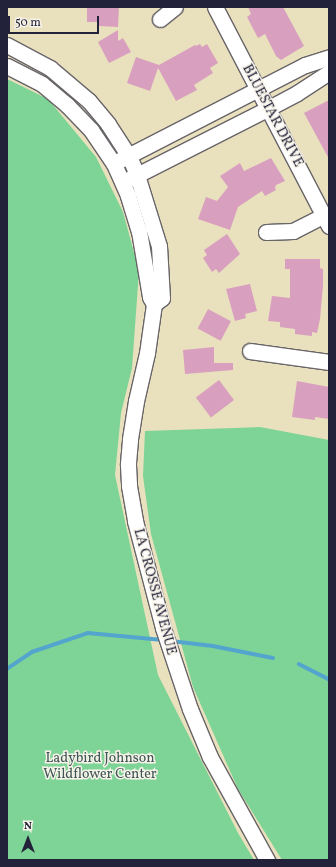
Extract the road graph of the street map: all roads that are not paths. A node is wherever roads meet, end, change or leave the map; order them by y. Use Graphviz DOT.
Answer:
graph roads {
  1 [pos="175,7"];
  2 [pos="215,7"];
  3 [pos="160,19"];
  4 [pos="7,45"];
  5 [pos="329,57"];
  6 [pos="7,66"];
  7 [pos="329,72"];
  8 [pos="258,89"];
  9 [pos="267,109"];
  10 [pos="129,156"];
  11 [pos="114,164"];
  12 [pos="137,175"];
  13 [pos="123,183"];
  14 [pos="326,220"];
  15 [pos="266,232"];
  16 [pos="154,304"];
  17 [pos="250,351"];
  18 [pos="329,362"];
  19 [pos="267,860"];
  1 -- 3 [label="street"];
  2 -- 8 [label="street, BLUESTAR DRIVE"];
  4 -- 10 [label="street, LA CROSSE AVENUE"];
  5 -- 8 [label="street"];
  6 -- 11 [label="street, LA CROSSE AVENUE"];
  7 -- 9 [label="street"];
  8 -- 9 [label="street, BLUESTAR DRIVE"];
  8 -- 10 [label="street"];
  9 -- 12 [label="street"];
  9 -- 14 [label="street, BLUESTAR DRIVE"];
  10 -- 11 [label="street"];
  10 -- 12 [label="street, LA CROSSE AVENUE"];
  11 -- 13 [label="street, LA CROSSE AVENUE"];
  12 -- 13 [label="street"];
  12 -- 16 [label="street, LA CROSSE AVENUE"];
  13 -- 16 [label="street, LA CROSSE AVENUE"];
  14 -- 15 [label="street"];
  16 -- 19 [label="street, LA CROSSE AVENUE"];
  17 -- 18 [label="street"];
}
